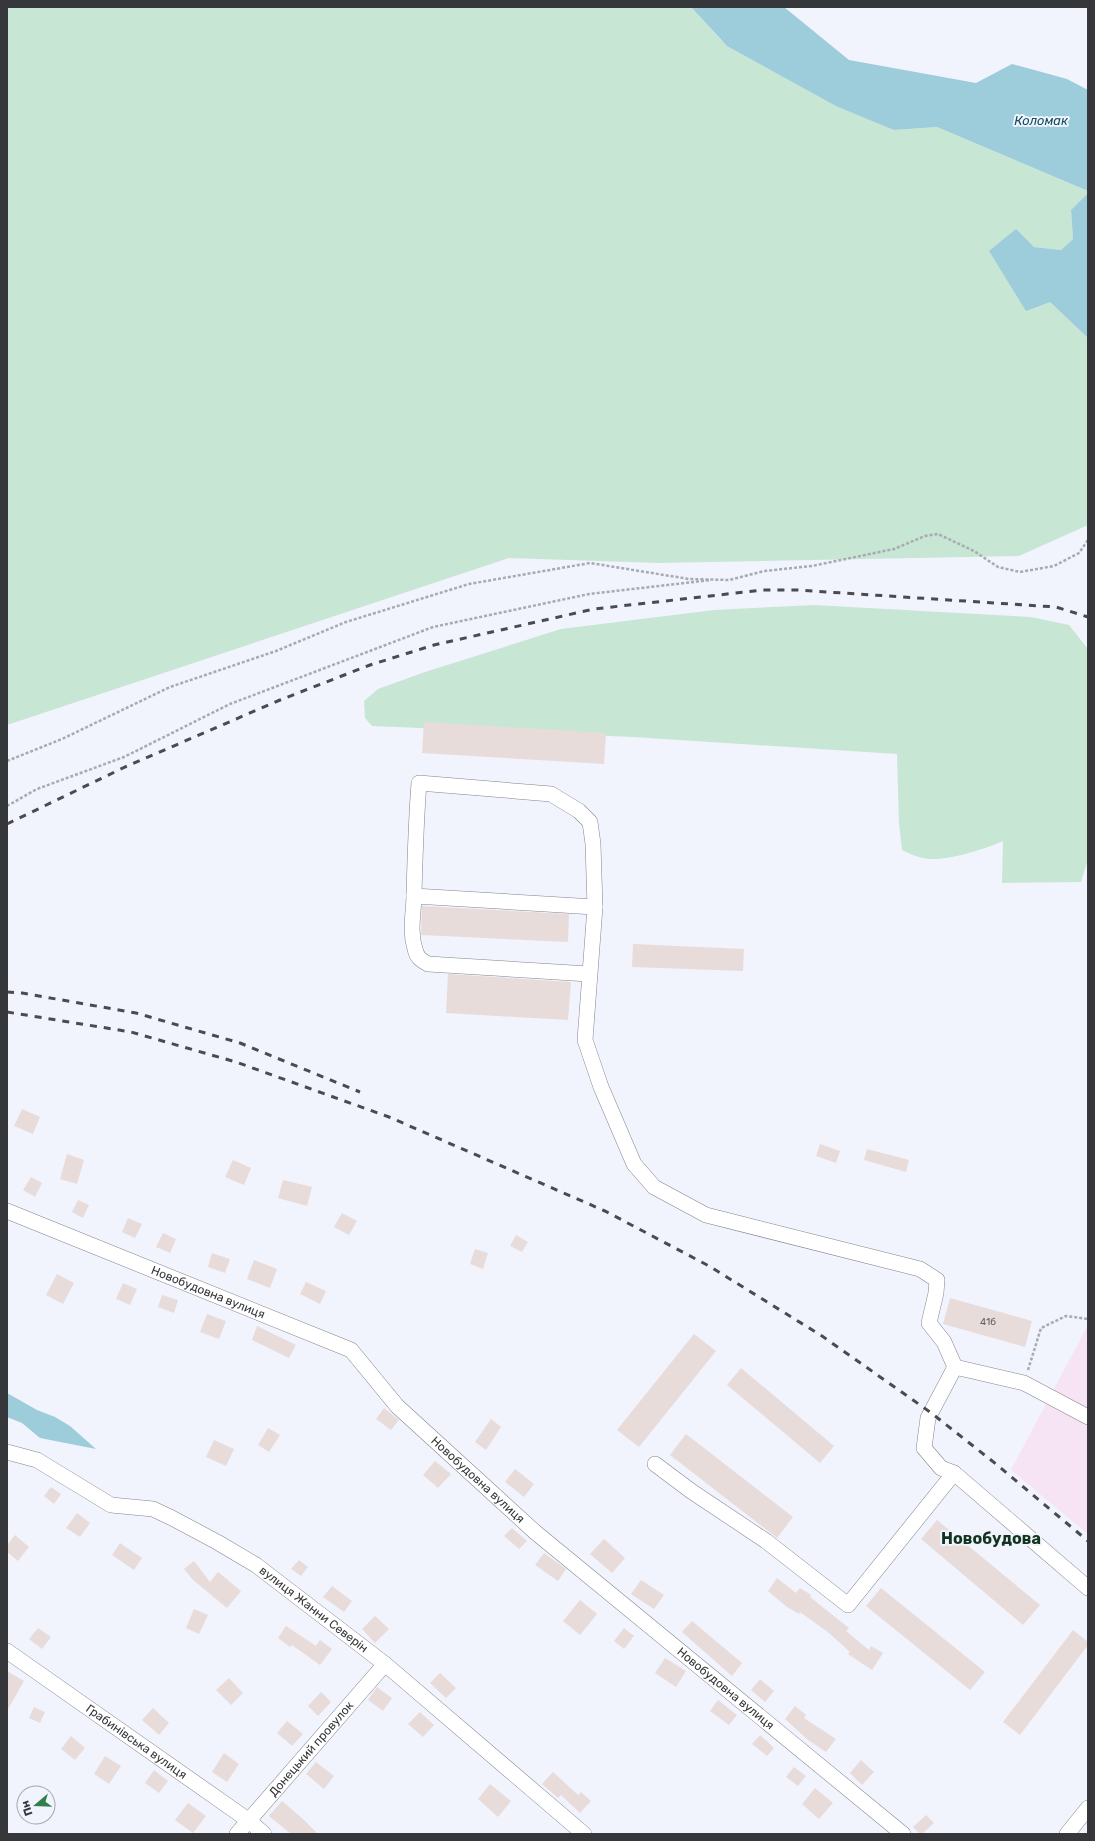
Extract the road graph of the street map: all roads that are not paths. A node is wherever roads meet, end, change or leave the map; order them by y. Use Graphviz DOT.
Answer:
graph roads {
  1 [pos="414,896"];
  2 [pos="595,907"];
  3 [pos="589,974"];
  4 [pos="7,1211"];
  5 [pos="955,1367"];
  6 [pos="1088,1417"];
  7 [pos="7,1452"];
  8 [pos="655,1464"];
  9 [pos="948,1470"];
  10 [pos="1088,1588"];
  11 [pos="7,1651"];
  12 [pos="385,1664"];
  13 [pos="1088,1808"];
  14 [pos="248,1820"];
  15 [pos="1070,1833"];
  16 [pos="237,1834"];
  17 [pos="264,1834"];
  18 [pos="584,1834"];
  19 [pos="903,1834"];
  1 -- 2 [label="street"];
  1 -- 2 [label="street"];
  1 -- 3 [label="street"];
  2 -- 3 [label="street"];
  3 -- 5 [label="street"];
  4 -- 19 [label="street, Новобудовна вулиця"];
  5 -- 6 [label="street"];
  5 -- 9 [label="street"];
  7 -- 12 [label="street, вулиця Жанни Северін"];
  8 -- 9 [label="street"];
  9 -- 10 [label="street"];
  11 -- 14 [label="street, Грабинівська вулиця"];
  12 -- 14 [label="street, Донецький провулок"];
  12 -- 18 [label="street, вулиця Жанни Северін"];
  13 -- 15 [label="street"];
  14 -- 16 [label="street, Донецький провулок"];
  14 -- 17 [label="street, Грабинівська вулиця"];
}
